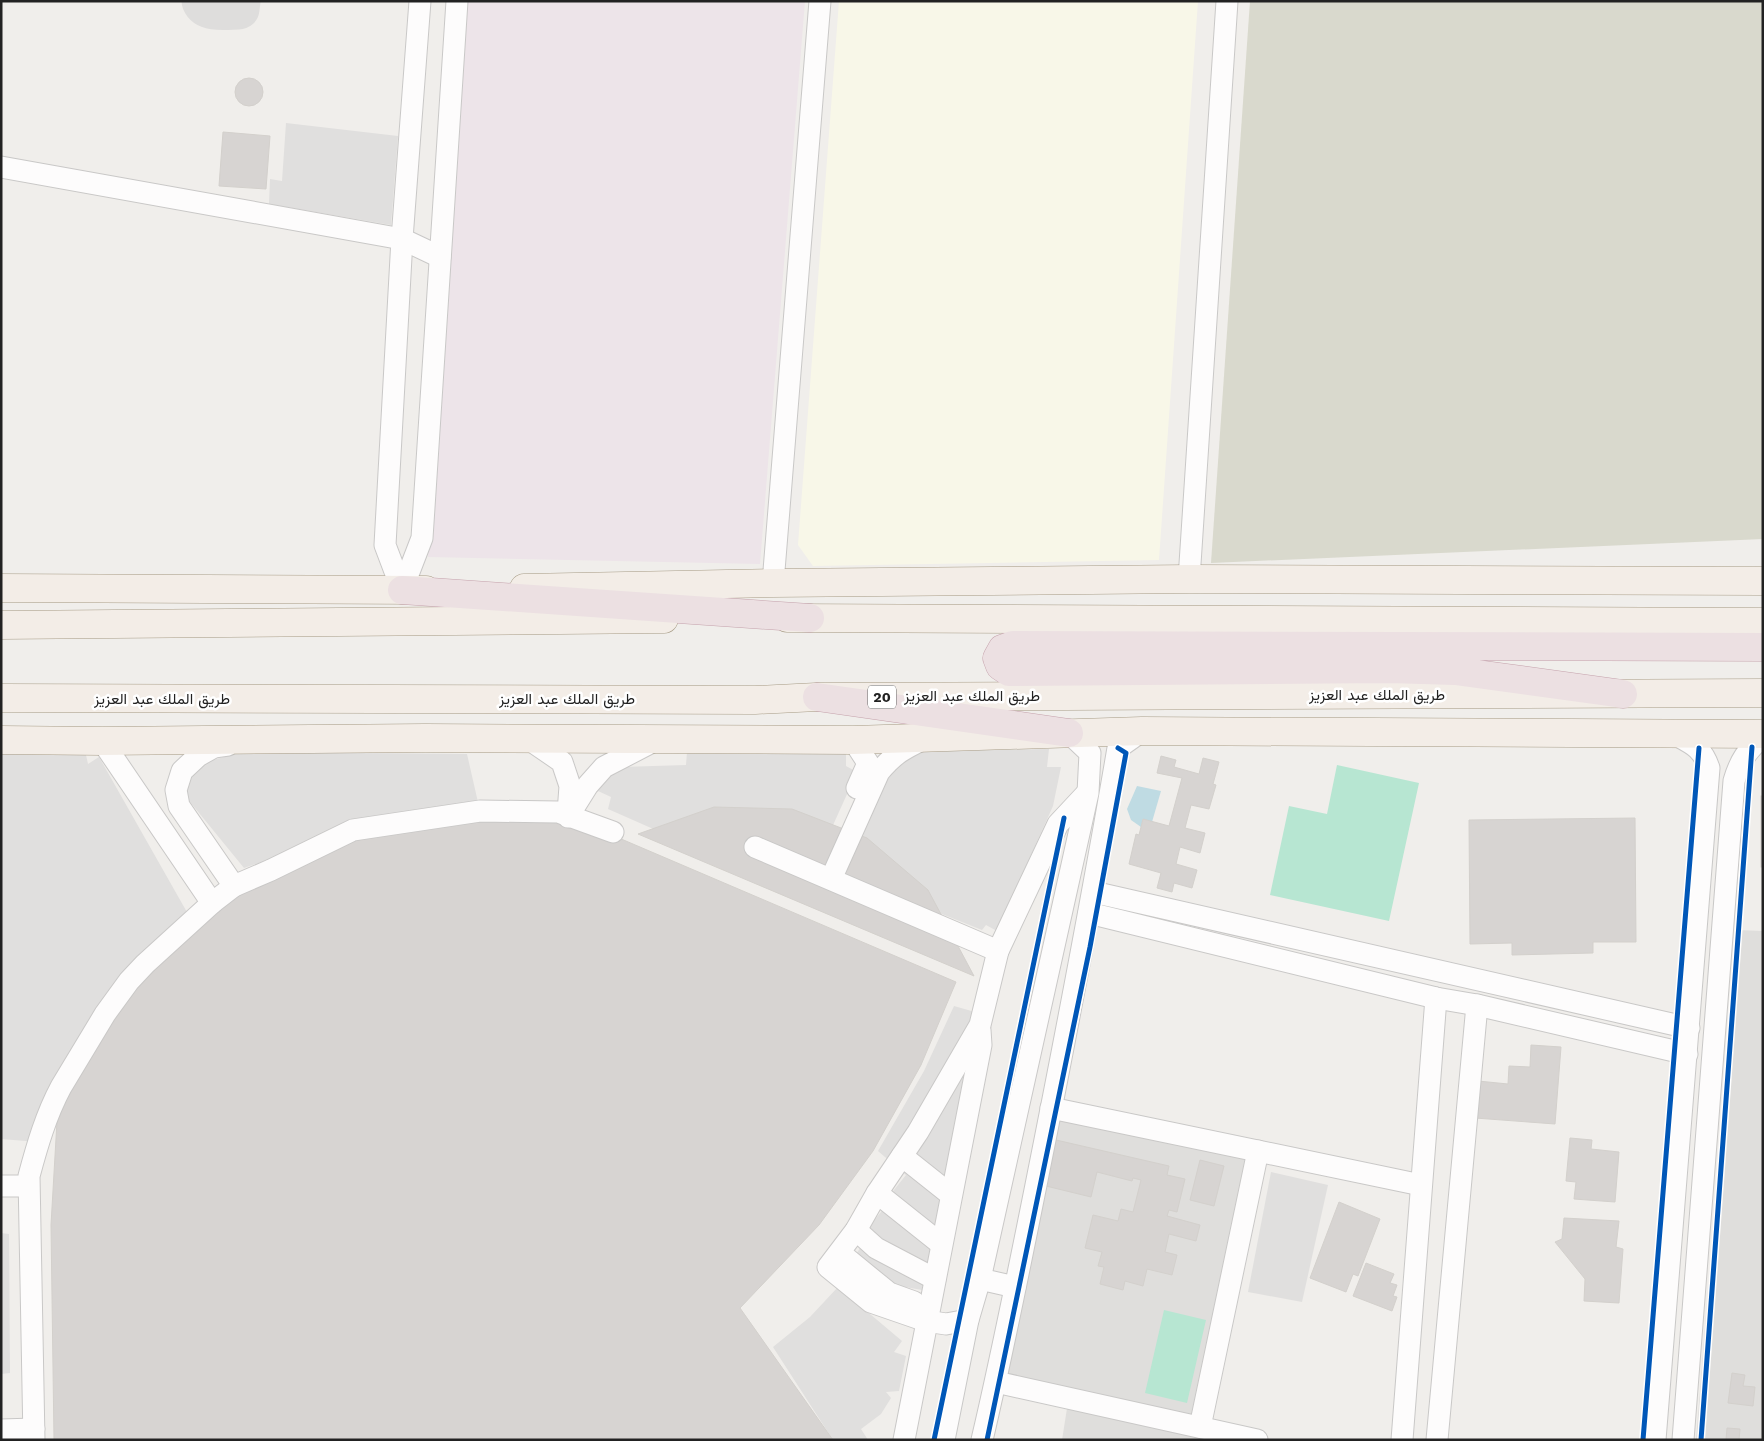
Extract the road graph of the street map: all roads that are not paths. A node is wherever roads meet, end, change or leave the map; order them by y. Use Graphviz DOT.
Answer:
graph roads {
  1 [pos="420,1"];
  2 [pos="458,1"];
  3 [pos="820,1"];
  4 [pos="1227,1"];
  5 [pos="1,167"];
  6 [pos="402,239"];
  7 [pos="440,257"];
  8 [pos="1189,579"];
  9 [pos="1763,582"];
  10 [pos="773,583"];
  11 [pos="1,588"];
  12 [pos="402,590"];
  13 [pos="810,618"];
  14 [pos="1763,622"];
  15 [pos="1,625"];
  16 [pos="1763,646"];
  17 [pos="1623,694"];
  18 [pos="1763,694"];
  19 [pos="817,697"];
  20 [pos="1,698"];
  21 [pos="755,700"];
  22 [pos="1142,731"];
  23 [pos="1069,733"];
  24 [pos="1674,734"];
  25 [pos="1763,735"];
  26 [pos="425,738"];
  27 [pos="527,738"];
  28 [pos="658,739"];
  29 [pos="926,739"];
  30 [pos="1,740"];
  31 [pos="277,740"];
  32 [pos="854,740"];
  33 [pos="102,742"];
  34 [pos="1734,781"];
  35 [pos="1708,782"];
  36 [pos="1088,793"];
  37 [pos="568,816"];
  38 [pos="613,832"];
  39 [pos="755,847"];
  40 [pos="824,877"];
  41 [pos="234,886"];
  42 [pos="1093,892"];
  43 [pos="212,903"];
  44 [pos="1089,913"];
  45 [pos="998,951"];
  46 [pos="1436,998"];
  47 [pos="1477,1005"];
  48 [pos="980,1025"];
  49 [pos="1689,1028"];
  50 [pos="1687,1054"];
  51 [pos="1051,1108"];
  52 [pos="1258,1151"];
  53 [pos="902,1156"];
  54 [pos="1422,1185"];
  55 [pos="1,1186"];
  56 [pos="28,1186"];
  57 [pos="877,1193"];
  58 [pos="951,1194"];
  59 [pos="856,1230"];
  60 [pos="941,1244"];
  61 [pos="935,1278"];
  62 [pos="980,1279"];
  63 [pos="1015,1287"];
  64 [pos="927,1314"];
  65 [pos="968,1320"];
  66 [pos="996,1382"];
  67 [pos="1200,1427"];
  68 [pos="1,1430"];
  69 [pos="34,1434"];
  70 [pos="904,1440"];
  71 [pos="944,1440"];
  72 [pos="982,1440"];
  73 [pos="1258,1440"];
  74 [pos="1402,1440"];
  75 [pos="1438,1440"];
  76 [pos="1655,1440"];
  77 [pos="1683,1440"];
  1 -- 6 [label="street"];
  2 -- 7 [label="street"];
  3 -- 10 [label="street"];
  4 -- 8 [label="street"];
  5 -- 6 [label="street"];
  6 -- 7 [label="street"];
  6 -- 12 [label="street"];
  7 -- 12 [label="street"];
  8 -- 9 [label="main road"];
  8 -- 10 [label="main road"];
  10 -- 12 [label="main road"];
  11 -- 12 [label="main road"];
  12 -- 13 [label="highway"];
  13 -- 14 [label="main road"];
  13 -- 15 [label="main road"];
  16 -- 17 [label="highway"];
  17 -- 18 [label="main road, طريق الملك عبد العزيز / 20"];
  17 -- 19 [label="main road, طريق الملك عبد العزيز / 20"];
  19 -- 21 [label="main road, طريق الملك عبد العزيز / 20"];
  19 -- 23 [label="highway"];
  20 -- 21 [label="main road, طريق الملك عبد العزيز / 20"];
  21 -- 26 [label="main road"];
  22 -- 23 [label="main road"];
  22 -- 24 [label="main road"];
  22 -- 42 [label="street"];
  23 -- 29 [label="main road"];
  23 -- 36 [label="street"];
  24 -- 25 [label="main road"];
  24 -- 35 [label="street"];
  25 -- 34 [label="street"];
  26 -- 27 [label="main road"];
  26 -- 31 [label="main road"];
  27 -- 28 [label="main road"];
  27 -- 37 [label="street"];
  28 -- 32 [label="main road"];
  28 -- 37 [label="street"];
  29 -- 32 [label="main road"];
  29 -- 40 [label="street"];
  30 -- 33 [label="main road"];
  31 -- 33 [label="main road"];
  31 -- 41 [label="street"];
  32 -- 40 [label="street"];
  33 -- 43 [label="street"];
  34 -- 35 [label="street"];
  34 -- 77 [label="street"];
  35 -- 49 [label="street"];
  36 -- 45 [label="street"];
  36 -- 62 [label="street"];
  37 -- 38 [label="street"];
  37 -- 41 [label="street"];
  39 -- 40 [label="street"];
  40 -- 45 [label="street"];
  41 -- 43 [label="street"];
  42 -- 44 [label="street"];
  42 -- 49 [label="street"];
  43 -- 56 [label="street"];
  44 -- 46 [label="street"];
  44 -- 51 [label="street"];
  45 -- 48 [label="street"];
  46 -- 47 [label="street"];
  46 -- 54 [label="street"];
  47 -- 50 [label="street"];
  47 -- 75 [label="street"];
  48 -- 53 [label="street"];
  48 -- 58 [label="street"];
  49 -- 50 [label="street"];
  50 -- 76 [label="street"];
  51 -- 52 [label="street"];
  51 -- 63 [label="street"];
  52 -- 54 [label="street"];
  52 -- 67 [label="street"];
  53 -- 57 [label="street"];
  53 -- 58 [label="street"];
  54 -- 74 [label="street"];
  55 -- 56 [label="street"];
  56 -- 69 [label="street"];
  57 -- 59 [label="street"];
  57 -- 60 [label="street"];
  58 -- 60 [label="street"];
  59 -- 61 [label="street"];
  59 -- 64 [label="street"];
  60 -- 61 [label="street"];
  61 -- 64 [label="street"];
  62 -- 63 [label="street"];
  62 -- 65 [label="street"];
  63 -- 66 [label="street"];
  64 -- 65 [label="street"];
  64 -- 70 [label="street"];
  65 -- 71 [label="street"];
  66 -- 67 [label="street"];
  66 -- 72 [label="street"];
  67 -- 73 [label="street"];
  68 -- 69 [label="street"];
}
